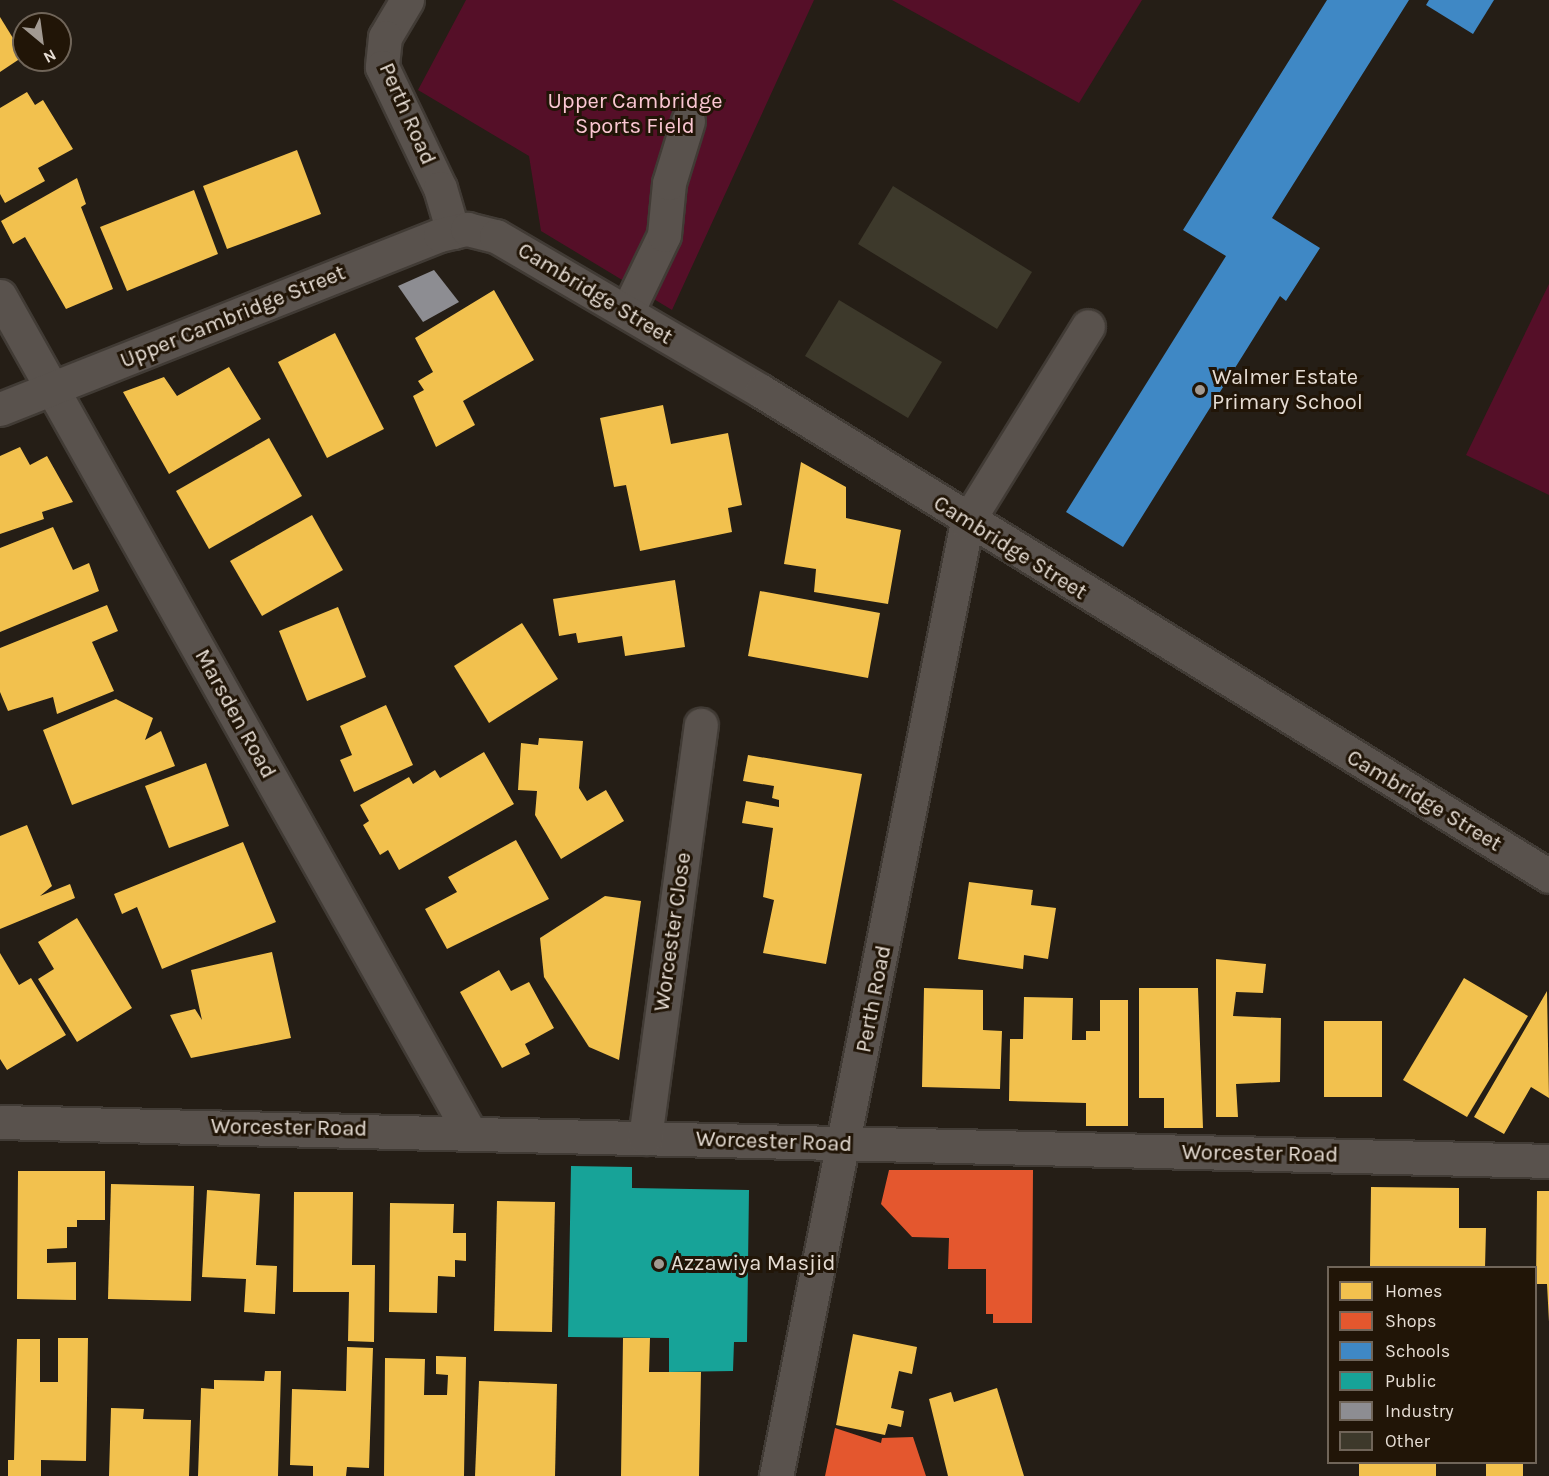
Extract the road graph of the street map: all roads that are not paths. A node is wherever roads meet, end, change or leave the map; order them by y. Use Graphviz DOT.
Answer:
graph roads {
  1 [pos="407,0"];
  2 [pos="688,121"];
  3 [pos="460,230"];
  4 [pos="0,296"];
  5 [pos="627,312"];
  6 [pos="1088,326"];
  7 [pos="52,388"];
  8 [pos="0,410"];
  9 [pos="967,522"];
  10 [pos="701,726"];
  11 [pos="1549,876"];
  12 [pos="0,1122"];
  13 [pos="470,1132"];
  14 [pos="645,1138"];
  15 [pos="845,1144"];
  16 [pos="1549,1161"];
  17 [pos="776,1476"];
  1 -- 3 [label="street, Perth Road"];
  2 -- 5 [label="street"];
  3 -- 5 [label="street, Cambridge Street"];
  3 -- 7 [label="street, Upper Cambridge Street"];
  4 -- 7 [label="street, Marsden Road"];
  5 -- 9 [label="street, Cambridge Street"];
  6 -- 9 [label="street"];
  7 -- 8 [label="street, Upper Cambridge Street"];
  7 -- 13 [label="street, Marsden Road"];
  9 -- 11 [label="street, Cambridge Street"];
  9 -- 15 [label="street, Perth Road"];
  10 -- 14 [label="street, Worcester Close"];
  12 -- 13 [label="street, Worcester Road"];
  13 -- 14 [label="street, Worcester Road"];
  14 -- 15 [label="street, Worcester Road"];
  15 -- 16 [label="street, Worcester Road"];
  15 -- 17 [label="street, Perth Road"];
}
